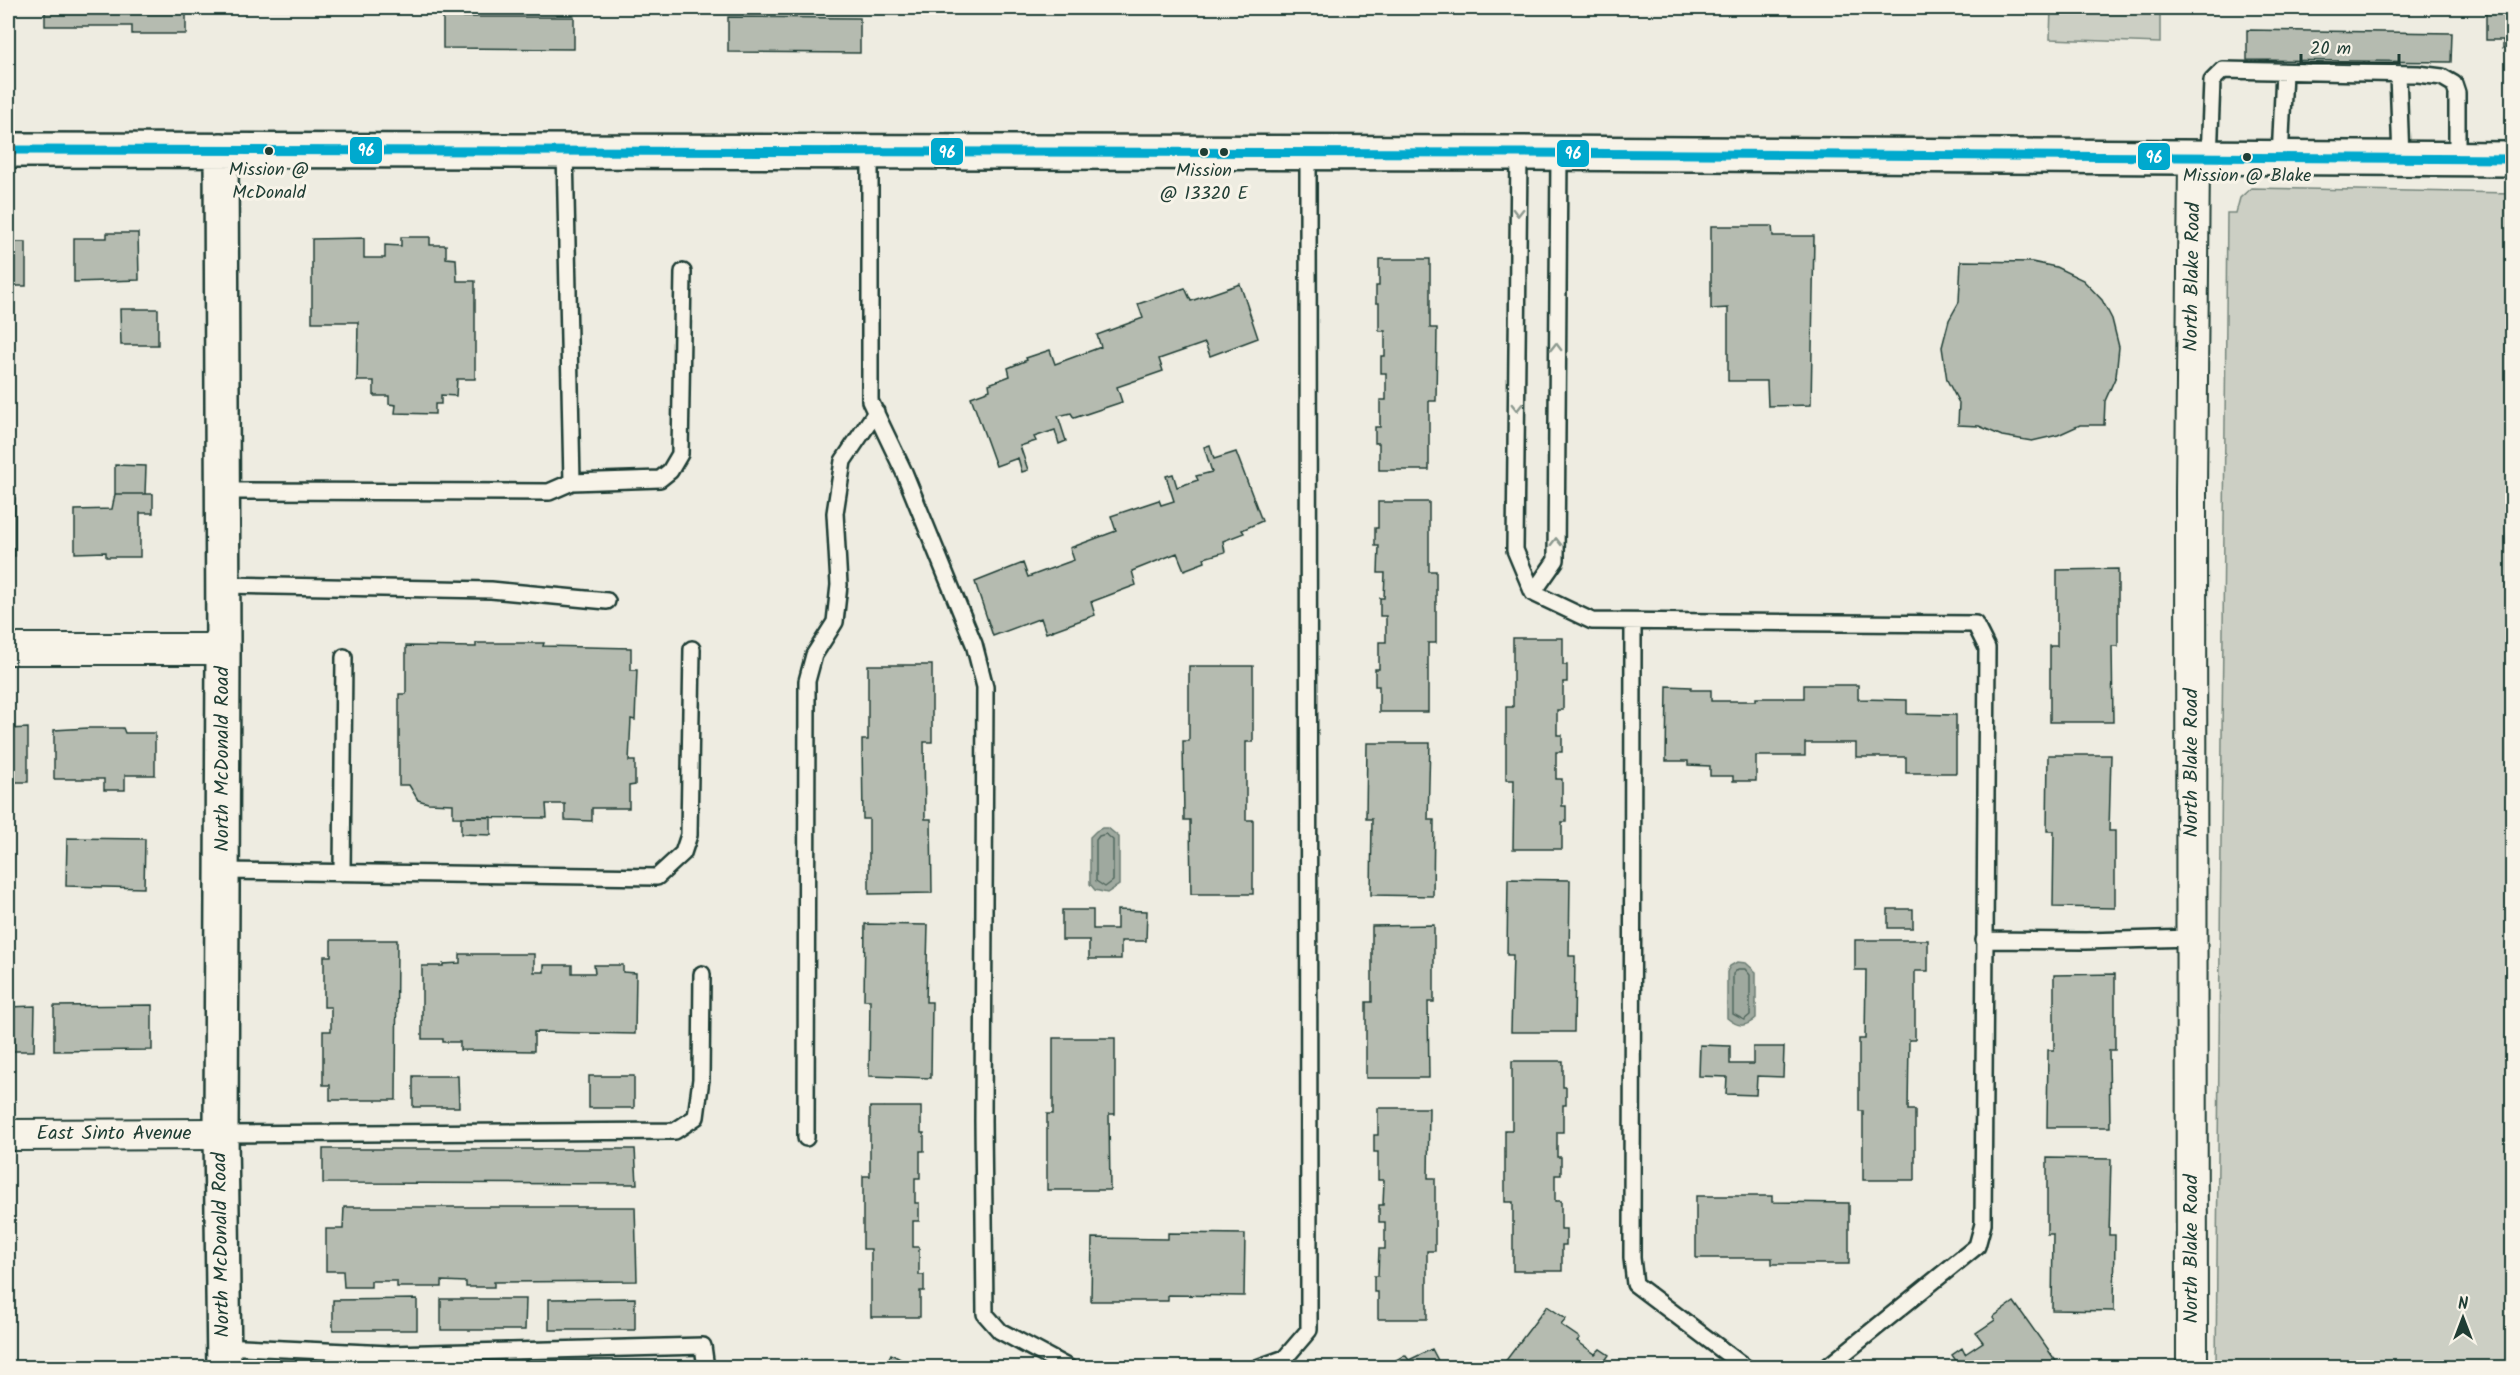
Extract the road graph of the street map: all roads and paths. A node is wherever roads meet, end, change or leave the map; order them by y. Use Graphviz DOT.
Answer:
graph roads {
  1 [pos="2284,72"];
  2 [pos="2398,74"];
  3 [pos="8,150"];
  4 [pos="221,150"];
  5 [pos="565,150"];
  6 [pos="870,152"];
  7 [pos="1308,153"];
  8 [pos="1520,153"];
  9 [pos="1559,154"];
  10 [pos="2201,159"];
  11 [pos="2280,159"];
  12 [pos="2401,159"];
  13 [pos="2457,159"];
  14 [pos="2512,159"];
  15 [pos="683,272"];
  16 [pos="876,412"];
  17 [pos="572,482"];
  18 [pos="223,491"];
  19 [pos="223,585"];
  20 [pos="1533,593"];
  21 [pos="607,602"];
  22 [pos="1633,622"];
  23 [pos="8,649"];
  24 [pos="223,649"];
  25 [pos="692,649"];
  26 [pos="344,657"];
  27 [pos="222,871"];
  28 [pos="342,873"];
  29 [pos="2192,938"];
  30 [pos="1984,940"];
  31 [pos="702,974"];
  32 [pos="221,1134"];
  33 [pos="8,1135"];
  34 [pos="806,1138"];
  35 [pos="224,1357"];
  36 [pos="706,1368"];
  37 [pos="1069,1368"];
  38 [pos="1257,1368"];
  39 [pos="1746,1368"];
  40 [pos="1826,1368"];
  41 [pos="2192,1368"];
  1 -- 2 [label="lane"];
  1 -- 10 [label="lane"];
  1 -- 11 [label="lane"];
  2 -- 12 [label="lane"];
  2 -- 13 [label="lane"];
  3 -- 4 [label="street"];
  4 -- 5 [label="street"];
  4 -- 18 [label="street, North McDonald Road"];
  5 -- 6 [label="street"];
  5 -- 17 [label="lane"];
  6 -- 7 [label="street"];
  6 -- 16 [label="lane"];
  7 -- 8 [label="street"];
  7 -- 38 [label="lane"];
  8 -- 9 [label="street"];
  8 -- 20 [label="lane, one-way"];
  9 -- 10 [label="street"];
  20 -- 9 [label="lane, one-way"];
  10 -- 11 [label="street"];
  10 -- 29 [label="street, North Blake Road"];
  11 -- 12 [label="street"];
  12 -- 13 [label="street"];
  13 -- 14 [label="street"];
  15 -- 17 [label="lane"];
  16 -- 34 [label="lane"];
  16 -- 37 [label="lane"];
  17 -- 18 [label="lane"];
  18 -- 19 [label="street, North McDonald Road"];
  19 -- 21 [label="lane"];
  19 -- 24 [label="street, North McDonald Road"];
  20 -- 22 [label="lane"];
  22 -- 30 [label="lane"];
  22 -- 39 [label="lane"];
  23 -- 24 [label="street"];
  24 -- 27 [label="street, North McDonald Road"];
  25 -- 28 [label="lane"];
  26 -- 28 [label="lane"];
  27 -- 28 [label="lane"];
  27 -- 32 [label="street, North McDonald Road"];
  29 -- 30 [label="lane"];
  29 -- 41 [label="street, North Blake Road"];
  30 -- 40 [label="lane"];
  31 -- 32 [label="lane"];
  32 -- 33 [label="street, East Sinto Avenue"];
  32 -- 35 [label="street, North McDonald Road"];
  35 -- 36 [label="lane"];
}
